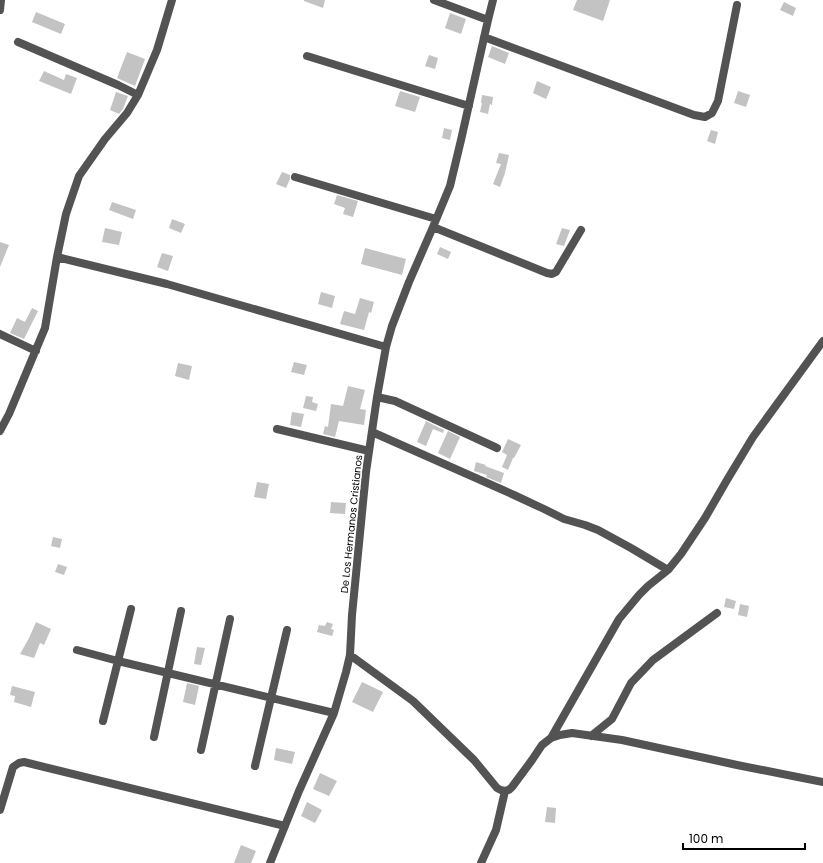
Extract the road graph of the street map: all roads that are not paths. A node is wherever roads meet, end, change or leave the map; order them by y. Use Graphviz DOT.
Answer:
graph roads {
  1 [pos="1,0"];
  2 [pos="172,0"];
  3 [pos="434,0"];
  4 [pos="493,0"];
  5 [pos="737,5"];
  6 [pos="0,10"];
  7 [pos="488,20"];
  8 [pos="484,37"];
  9 [pos="18,42"];
  10 [pos="307,56"];
  11 [pos="138,95"];
  12 [pos="469,106"];
  13 [pos="295,177"];
  14 [pos="435,223"];
  15 [pos="581,230"];
  16 [pos="57,258"];
  17 [pos="0,334"];
  18 [pos="823,341"];
  19 [pos="386,347"];
  20 [pos="36,350"];
  21 [pos="376,397"];
  22 [pos="276,429"];
  23 [pos="0,430"];
  24 [pos="372,432"];
  25 [pos="497,448"];
  26 [pos="369,451"];
  27 [pos="668,570"];
  28 [pos="131,608"];
  29 [pos="181,612"];
  30 [pos="717,613"];
  31 [pos="230,618"];
  32 [pos="287,630"];
  33 [pos="77,650"];
  34 [pos="350,655"];
  35 [pos="118,661"];
  36 [pos="168,673"];
  37 [pos="216,684"];
  38 [pos="271,698"];
  39 [pos="334,713"];
  40 [pos="103,721"];
  41 [pos="591,736"];
  42 [pos="154,737"];
  43 [pos="551,738"];
  44 [pos="201,750"];
  45 [pos="255,766"];
  46 [pos="823,782"];
  47 [pos="506,791"];
  48 [pos="0,810"];
  49 [pos="285,826"];
  50 [pos="270,863"];
  51 [pos="480,863"];
  1 -- 6 [label="street"];
  2 -- 11 [label="street"];
  3 -- 7 [label="street"];
  4 -- 7 [label="street, De Los Hermanos Cristianos"];
  5 -- 8 [label="street"];
  7 -- 8 [label="street, De Los Hermanos Cristianos"];
  8 -- 12 [label="street, De Los Hermanos Cristianos"];
  9 -- 11 [label="street"];
  10 -- 12 [label="street"];
  11 -- 16 [label="street"];
  12 -- 14 [label="street, De Los Hermanos Cristianos"];
  13 -- 14 [label="street"];
  14 -- 15 [label="street"];
  14 -- 19 [label="street, De Los Hermanos Cristianos"];
  16 -- 19 [label="street"];
  16 -- 20 [label="street"];
  17 -- 20 [label="street"];
  18 -- 27 [label="street"];
  19 -- 21 [label="street, De Los Hermanos Cristianos"];
  20 -- 23 [label="street"];
  21 -- 24 [label="street, De Los Hermanos Cristianos"];
  21 -- 25 [label="street"];
  22 -- 26 [label="street"];
  24 -- 26 [label="street, De Los Hermanos Cristianos"];
  24 -- 27 [label="street"];
  26 -- 34 [label="street, De Los Hermanos Cristianos"];
  27 -- 43 [label="street"];
  28 -- 35 [label="street"];
  29 -- 36 [label="street"];
  30 -- 41 [label="street"];
  31 -- 37 [label="street"];
  32 -- 38 [label="street"];
  33 -- 35 [label="street"];
  34 -- 39 [label="street, De Los Hermanos Cristianos"];
  34 -- 47 [label="street"];
  35 -- 36 [label="street"];
  35 -- 40 [label="street"];
  36 -- 37 [label="street"];
  36 -- 42 [label="street"];
  37 -- 38 [label="street"];
  37 -- 44 [label="street"];
  38 -- 39 [label="street"];
  38 -- 45 [label="street"];
  39 -- 49 [label="street, De Los Hermanos Cristianos"];
  41 -- 43 [label="street"];
  41 -- 46 [label="street"];
  43 -- 47 [label="street"];
  47 -- 51 [label="street"];
  48 -- 49 [label="street"];
  49 -- 50 [label="street, De Los Hermanos Cristianos"];
}
